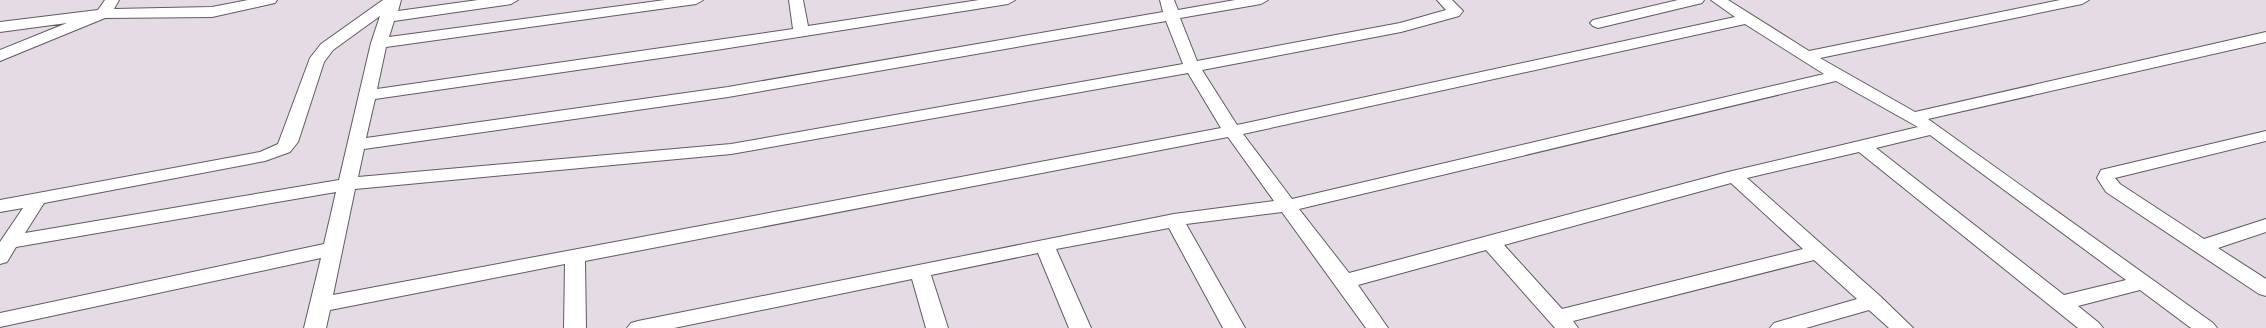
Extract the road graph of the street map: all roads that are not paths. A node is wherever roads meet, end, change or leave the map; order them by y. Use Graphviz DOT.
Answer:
graph roads {
  1 [pos="112,0"];
  2 [pos="270,0"];
  3 [pos="394,0"];
  4 [pos="511,0"];
  5 [pos="696,0"];
  6 [pos="796,0"];
  7 [pos="1008,0"];
  8 [pos="1261,0"];
  9 [pos="1444,0"];
  10 [pos="1697,0"];
  11 [pos="1718,0"];
  12 [pos="2082,0"];
  13 [pos="1169,8"];
  14 [pos="103,14"];
  15 [pos="387,17"];
  16 [pos="1747,19"];
  17 [pos="1598,23"];
  18 [pos="0,27"];
  19 [pos="801,32"];
  20 [pos="2266,37"];
  21 [pos="379,43"];
  22 [pos="0,56"];
  23 [pos="1806,56"];
  24 [pos="1192,67"];
  25 [pos="1838,76"];
  26 [pos="367,95"];
  27 [pos="1915,118"];
  28 [pos="1933,129"];
  29 [pos="1233,131"];
  30 [pos="2266,136"];
  31 [pos="355,145"];
  32 [pos="1861,146"];
  33 [pos="1734,176"];
  34 [pos="348,184"];
  35 [pos="37,200"];
  36 [pos="0,206"];
  37 [pos="1288,206"];
  38 [pos="1174,220"];
  39 [pos="2266,225"];
  40 [pos="1490,242"];
  41 [pos="1044,245"];
  42 [pos="2204,246"];
  43 [pos="5,249"];
  44 [pos="333,249"];
  45 [pos="1819,252"];
  46 [pos="575,255"];
  47 [pos="919,270"];
  48 [pos="1346,281"];
  49 [pos="2144,282"];
  50 [pos="2266,289"];
  51 [pos="1873,301"];
  52 [pos="2060,303"];
  53 [pos="321,304"];
  54 [pos="0,320"];
  55 [pos="1563,322"];
  56 [pos="315,328"];
  57 [pos="576,328"];
  58 [pos="638,328"];
  59 [pos="937,328"];
  60 [pos="1080,328"];
  61 [pos="1234,328"];
  62 [pos="1378,328"];
  63 [pos="1782,328"];
  64 [pos="1902,328"];
  65 [pos="2092,328"];
  66 [pos="2206,328"];
  1 -- 14 [label="street"];
  2 -- 14 [label="street"];
  3 -- 15 [label="street"];
  3 -- 35 [label="street"];
  4 -- 15 [label="street"];
  5 -- 21 [label="street"];
  6 -- 19 [label="street"];
  7 -- 19 [label="street"];
  8 -- 13 [label="street"];
  9 -- 24 [label="street"];
  10 -- 17 [label="street"];
  11 -- 16 [label="street"];
  12 -- 23 [label="street"];
  13 -- 24 [label="street"];
  13 -- 31 [label="street"];
  14 -- 18 [label="street"];
  14 -- 22 [label="street"];
  15 -- 21 [label="street"];
  16 -- 23 [label="street"];
  16 -- 29 [label="street"];
  19 -- 26 [label="street"];
  20 -- 27 [label="street"];
  21 -- 26 [label="street"];
  23 -- 25 [label="street"];
  24 -- 29 [label="street"];
  24 -- 34 [label="street"];
  25 -- 27 [label="street"];
  25 -- 37 [label="street"];
  26 -- 31 [label="street"];
  27 -- 28 [label="street"];
  28 -- 32 [label="street"];
  28 -- 49 [label="street"];
  29 -- 37 [label="street"];
  29 -- 46 [label="street"];
  30 -- 42 [label="street"];
  31 -- 34 [label="street"];
  32 -- 33 [label="street"];
  32 -- 52 [label="street"];
  33 -- 40 [label="street"];
  33 -- 45 [label="street"];
  34 -- 43 [label="street"];
  34 -- 44 [label="street"];
  35 -- 36 [label="street"];
  35 -- 43 [label="street"];
  37 -- 38 [label="street"];
  37 -- 48 [label="street"];
  38 -- 41 [label="street"];
  38 -- 61 [label="street"];
  39 -- 42 [label="street"];
  40 -- 48 [label="street"];
  40 -- 55 [label="street"];
  41 -- 47 [label="street"];
  41 -- 60 [label="street"];
  42 -- 50 [label="street"];
  44 -- 53 [label="street"];
  44 -- 54 [label="street"];
  45 -- 51 [label="street"];
  45 -- 55 [label="street"];
  46 -- 53 [label="street"];
  46 -- 57 [label="street"];
  47 -- 58 [label="street"];
  47 -- 59 [label="street"];
  48 -- 62 [label="street"];
  49 -- 52 [label="street"];
  49 -- 66 [label="street"];
  51 -- 63 [label="street"];
  51 -- 64 [label="street"];
  52 -- 65 [label="street"];
  53 -- 56 [label="street"];
}
